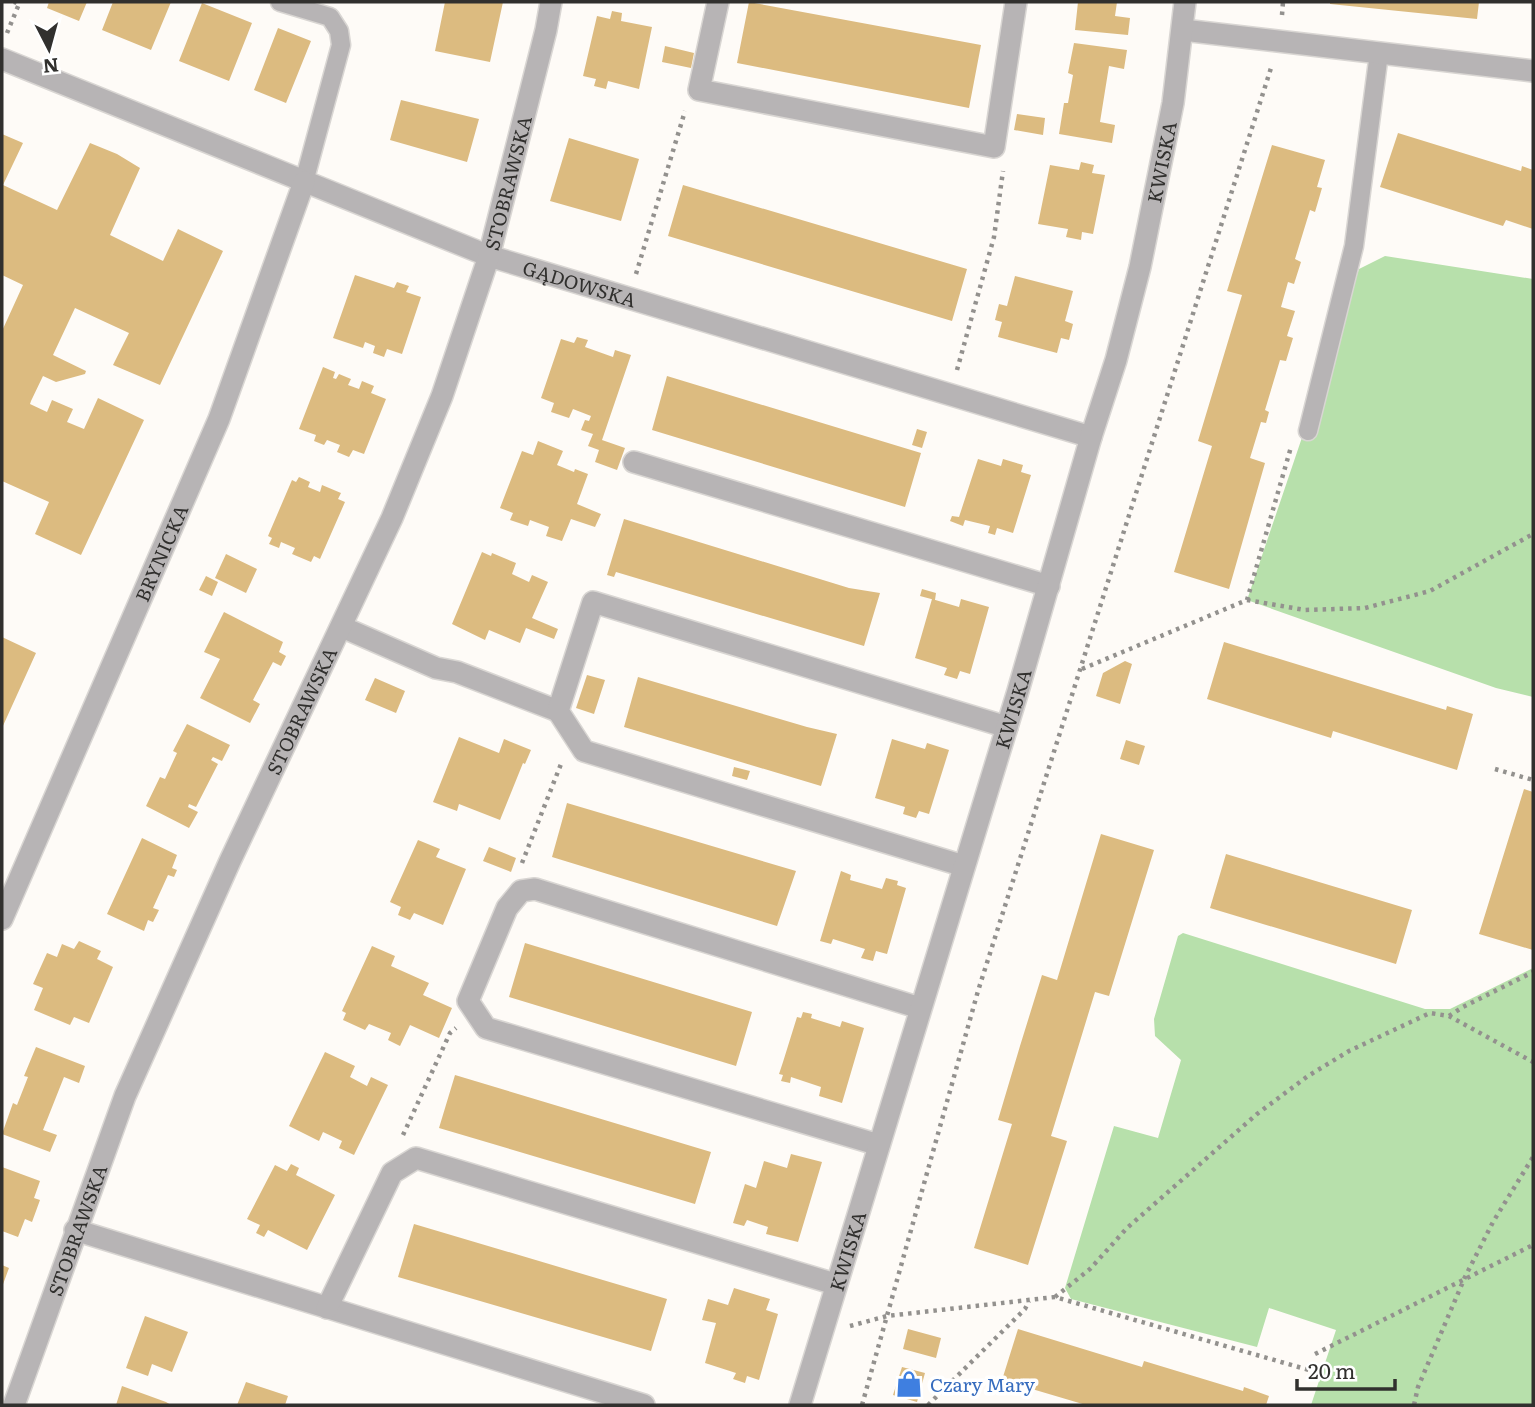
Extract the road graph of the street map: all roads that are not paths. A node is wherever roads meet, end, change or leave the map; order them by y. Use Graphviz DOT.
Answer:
graph roads {
  1 [pos="280,2"];
  2 [pos="551,2"];
  3 [pos="718,2"];
  4 [pos="1016,2"];
  5 [pos="1185,2"];
  6 [pos="1183,30"];
  7 [pos="1379,53"];
  8 [pos="2,60"];
  9 [pos="1533,71"];
  10 [pos="304,182"];
  11 [pos="489,256"];
  12 [pos="1308,431"];
  13 [pos="1091,437"];
  14 [pos="634,462"];
  15 [pos="1049,586"];
  16 [pos="341,627"];
  17 [pos="558,711"];
  18 [pos="1007,727"];
  19 [pos="964,866"];
  20 [pos="2,919"];
  21 [pos="920,1008"];
  22 [pos="879,1145"];
  23 [pos="75,1230"];
  24 [pos="835,1284"];
  25 [pos="327,1308"];
  26 [pos="14,1405"];
  27 [pos="643,1405"];
  28 [pos="800,1405"];
  1 -- 10 [label="lane"];
  2 -- 11 [label="street, STOBRAWSKA"];
  3 -- 4 [label="street"];
  5 -- 6 [label="street, KWISKA"];
  6 -- 7 [label="street"];
  6 -- 13 [label="street, KWISKA"];
  7 -- 9 [label="street"];
  7 -- 12 [label="lane"];
  8 -- 10 [label="street, GĄDOWSKA"];
  10 -- 11 [label="street, GĄDOWSKA"];
  10 -- 20 [label="street, BRYNICKA"];
  11 -- 13 [label="street, GĄDOWSKA"];
  11 -- 16 [label="street, STOBRAWSKA"];
  13 -- 15 [label="street, KWISKA"];
  14 -- 15 [label="street"];
  15 -- 18 [label="street, KWISKA"];
  16 -- 17 [label="street"];
  16 -- 23 [label="street, STOBRAWSKA"];
  17 -- 18 [label="street"];
  17 -- 19 [label="street"];
  18 -- 19 [label="street, KWISKA"];
  19 -- 21 [label="street, KWISKA"];
  21 -- 22 [label="street, KWISKA"];
  21 -- 22 [label="street"];
  22 -- 24 [label="street, KWISKA"];
  23 -- 25 [label="street"];
  23 -- 26 [label="street, STOBRAWSKA"];
  24 -- 25 [label="street"];
  24 -- 28 [label="street, KWISKA"];
  25 -- 27 [label="street"];
}
